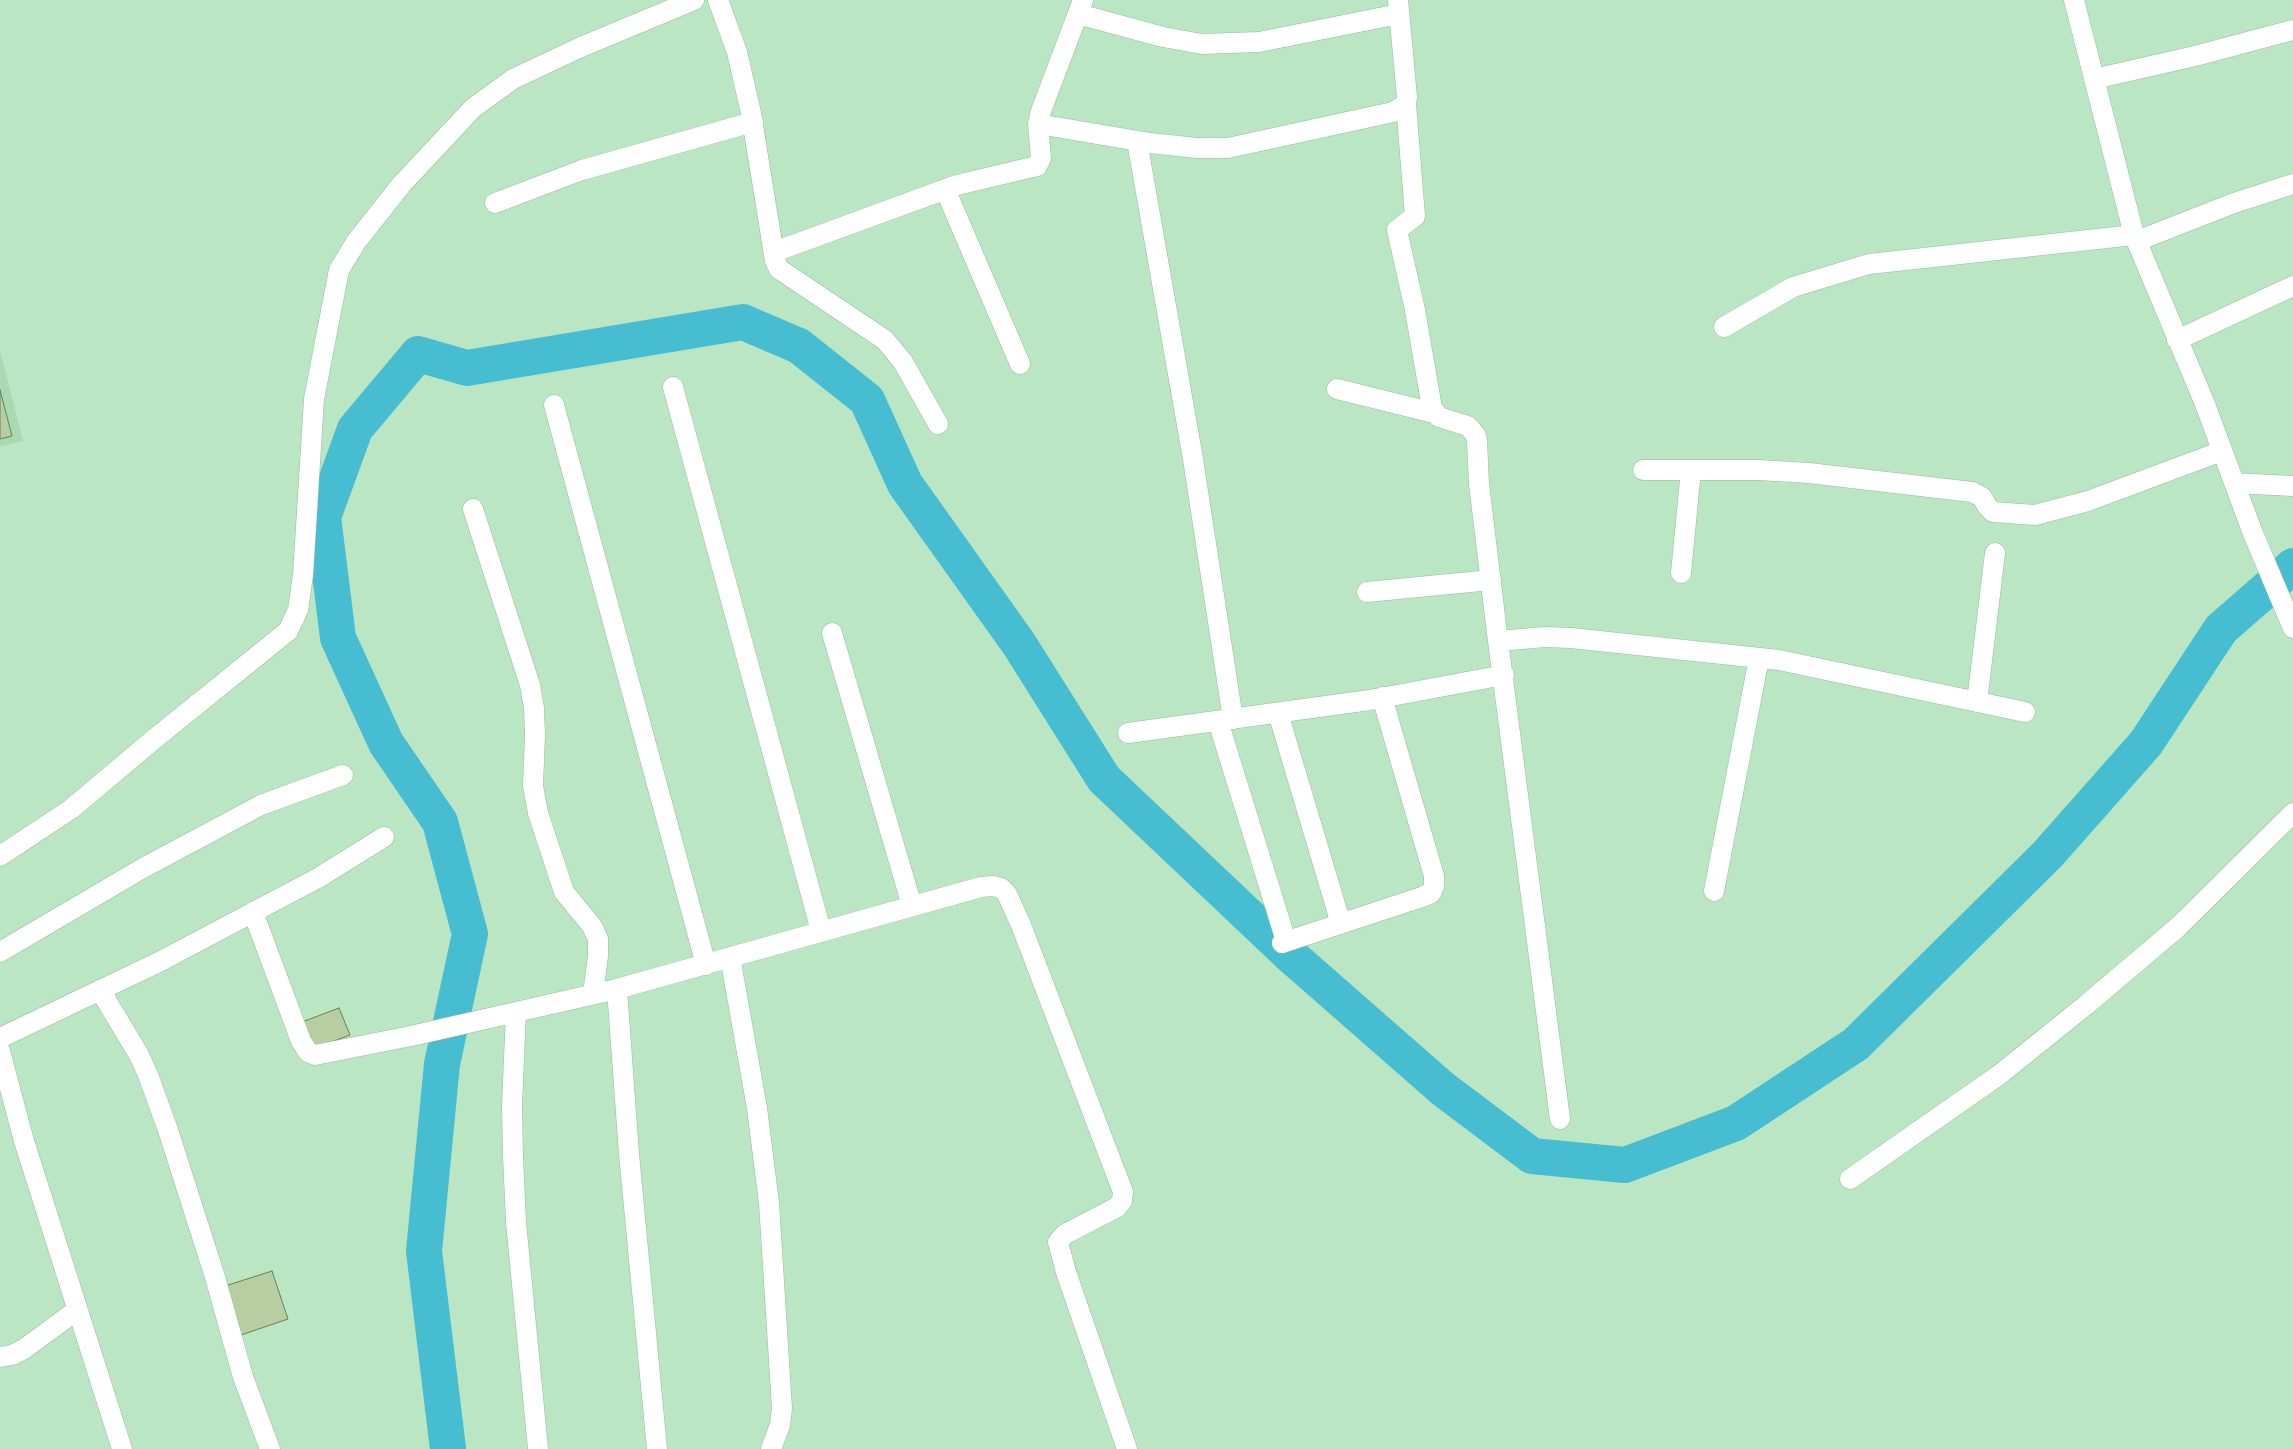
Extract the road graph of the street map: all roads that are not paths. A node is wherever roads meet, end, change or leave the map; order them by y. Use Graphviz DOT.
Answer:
graph roads {
  1 [pos="694,0"];
  2 [pos="718,0"];
  3 [pos="2074,0"];
  4 [pos="1081,7"];
  5 [pos="1398,7"];
  6 [pos="2293,30"];
  7 [pos="2094,79"];
  8 [pos="1406,104"];
  9 [pos="753,122"];
  10 [pos="1038,124"];
  11 [pos="1137,141"];
  12 [pos="2293,184"];
  13 [pos="944,189"];
  14 [pos="495,204"];
  15 [pos="2135,238"];
  16 [pos="774,252"];
  17 [pos="2293,286"];
  18 [pos="1724,327"];
  19 [pos="2177,340"];
  20 [pos="1020,364"];
  21 [pos="674,386"];
  22 [pos="1337,389"];
  23 [pos="554,405"];
  24 [pos="1434,413"];
  25 [pos="938,424"];
  26 [pos="2222,451"];
  27 [pos="1643,470"];
  28 [pos="1691,470"];
  29 [pos="2234,484"];
  30 [pos="2293,486"];
  31 [pos="473,509"];
  32 [pos="1995,554"];
  33 [pos="1681,573"];
  34 [pos="1491,580"];
  35 [pos="1367,592"];
  36 [pos="2290,621"];
  37 [pos="832,633"];
  38 [pos="1498,641"];
  39 [pos="1759,658"];
  40 [pos="1504,675"];
  41 [pos="1382,697"];
  42 [pos="1977,702"];
  43 [pos="2025,712"];
  44 [pos="1278,713"];
  45 [pos="1225,721"];
  46 [pos="1128,733"];
  47 [pos="343,775"];
  48 [pos="2293,813"];
  49 [pos="384,838"];
  50 [pos="0,856"];
  51 [pos="1714,891"];
  52 [pos="912,906"];
  53 [pos="253,912"];
  54 [pos="1341,924"];
  55 [pos="821,931"];
  56 [pos="0,952"];
  57 [pos="730,958"];
  58 [pos="706,964"];
  59 [pos="617,988"];
  60 [pos="100,990"];
  61 [pos="593,994"];
  62 [pos="511,1013"];
  63 [pos="0,1038"];
  64 [pos="0,1051"];
  65 [pos="1560,1119"];
  66 [pos="1850,1179"];
  67 [pos="76,1310"];
  68 [pos="0,1357"];
  69 [pos="122,1449"];
  70 [pos="270,1449"];
  71 [pos="538,1449"];
  72 [pos="657,1449"];
  73 [pos="771,1449"];
  74 [pos="1127,1449"];
  1 -- 50 [label="street"];
  2 -- 9 [label="street"];
  3 -- 7 [label="street"];
  4 -- 5 [label="street"];
  4 -- 10 [label="street"];
  5 -- 8 [label="street"];
  6 -- 7 [label="street"];
  7 -- 15 [label="street"];
  8 -- 11 [label="street"];
  8 -- 24 [label="street"];
  9 -- 14 [label="street"];
  9 -- 16 [label="street"];
  10 -- 11 [label="street"];
  10 -- 13 [label="street"];
  11 -- 45 [label="street"];
  12 -- 15 [label="street"];
  13 -- 16 [label="street"];
  13 -- 20 [label="street"];
  15 -- 18 [label="street"];
  15 -- 19 [label="street"];
  16 -- 25 [label="street"];
  17 -- 19 [label="street"];
  19 -- 26 [label="street"];
  21 -- 55 [label="street"];
  22 -- 24 [label="street"];
  23 -- 58 [label="street"];
  24 -- 34 [label="street"];
  26 -- 28 [label="street"];
  26 -- 29 [label="street"];
  27 -- 28 [label="street"];
  28 -- 33 [label="street"];
  29 -- 30 [label="street"];
  29 -- 36 [label="street"];
  31 -- 61 [label="street"];
  32 -- 42 [label="street"];
  34 -- 35 [label="street"];
  34 -- 38 [label="street"];
  37 -- 52 [label="street"];
  38 -- 39 [label="street"];
  38 -- 40 [label="street"];
  39 -- 42 [label="street"];
  39 -- 51 [label="street"];
  40 -- 41 [label="street"];
  40 -- 65 [label="street"];
  41 -- 44 [label="street"];
  41 -- 54 [label="street"];
  42 -- 43 [label="street"];
  44 -- 45 [label="street"];
  44 -- 54 [label="street"];
  45 -- 46 [label="street"];
  45 -- 54 [label="street"];
  47 -- 56 [label="street"];
  48 -- 66 [label="street"];
  49 -- 53 [label="street"];
  52 -- 55 [label="street"];
  52 -- 74 [label="street"];
  53 -- 60 [label="street"];
  53 -- 62 [label="street"];
  55 -- 57 [label="street"];
  57 -- 58 [label="street"];
  57 -- 73 [label="street"];
  58 -- 59 [label="street"];
  59 -- 61 [label="street"];
  59 -- 72 [label="street"];
  60 -- 63 [label="street"];
  60 -- 70 [label="street"];
  61 -- 62 [label="street"];
  62 -- 71 [label="street"];
  64 -- 67 [label="street"];
  67 -- 68 [label="street"];
  67 -- 69 [label="street"];
}
